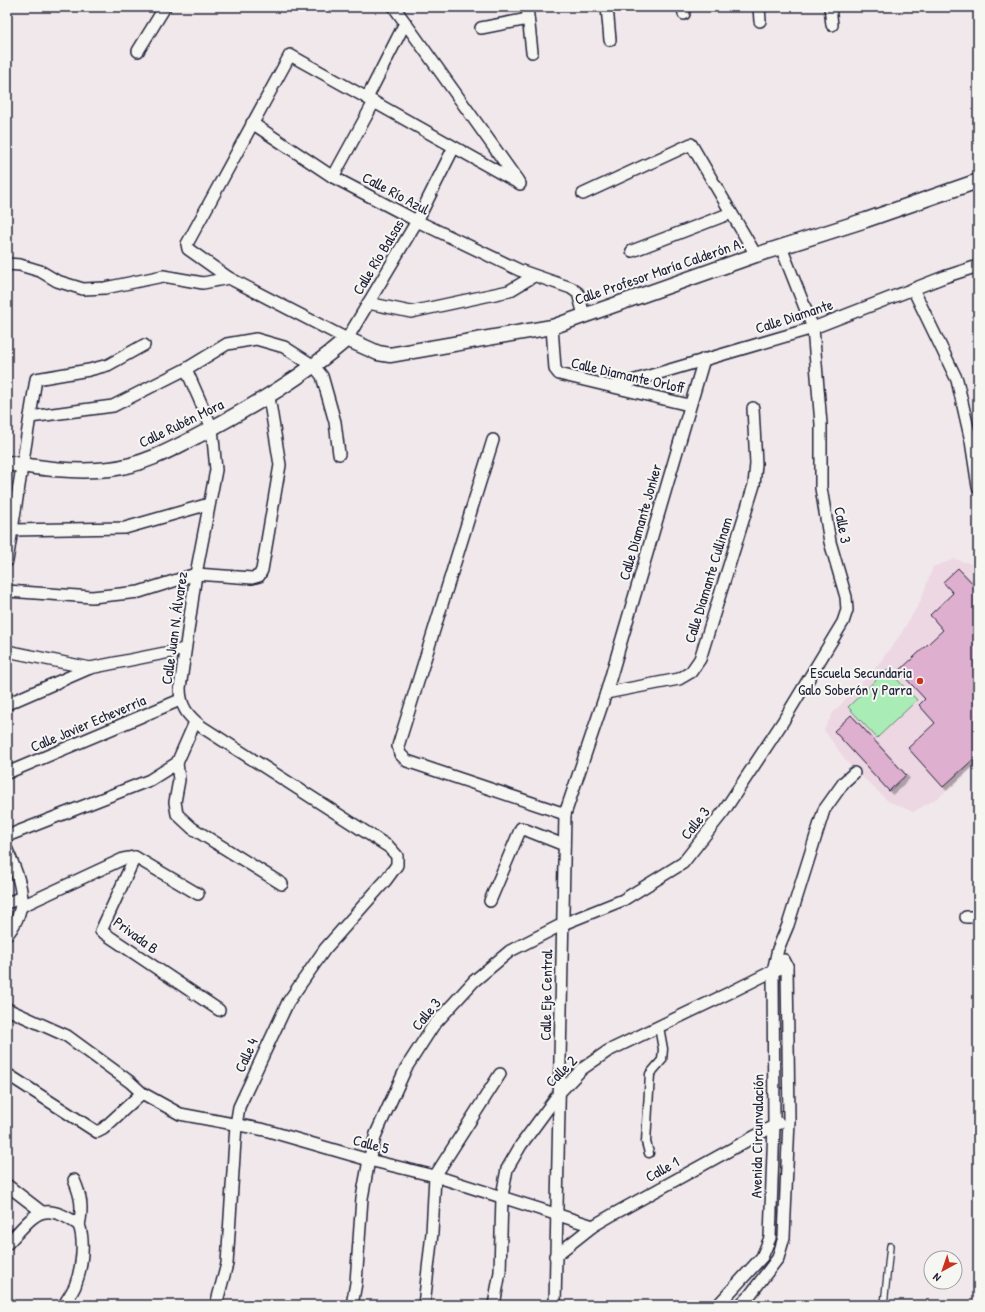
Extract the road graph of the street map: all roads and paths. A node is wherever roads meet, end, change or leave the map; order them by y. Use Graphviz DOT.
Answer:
graph roads {
  1 [pos="165,7"];
  2 [pos="394,7"];
  3 [pos="527,7"];
  4 [pos="607,7"];
  5 [pos="758,7"];
  6 [pos="830,7"];
  7 [pos="528,20"];
  8 [pos="760,21"];
  9 [pos="405,24"];
  10 [pos="832,25"];
  11 [pos="481,28"];
  12 [pos="610,40"];
  13 [pos="138,51"];
  14 [pos="532,52"];
  15 [pos="371,100"];
  16 [pos="252,123"];
  17 [pos="454,147"];
  18 [pos="333,176"];
  19 [pos="978,181"];
  20 [pos="583,194"];
  21 [pos="731,213"];
  22 [pos="417,221"];
  23 [pos="781,247"];
  24 [pos="632,252"];
  25 [pos="756,255"];
  26 [pos="7,264"];
  27 [pos="978,266"];
  28 [pos="534,276"];
  29 [pos="229,278"];
  30 [pos="914,289"];
  31 [pos="368,303"];
  32 [pos="584,315"];
  33 [pos="552,327"];
  34 [pos="813,328"];
  35 [pos="347,339"];
  36 [pos="144,345"];
  37 [pos="704,359"];
  38 [pos="314,366"];
  39 [pos="186,369"];
  40 [pos="615,386"];
  41 [pos="269,396"];
  42 [pos="689,405"];
  43 [pos="754,408"];
  44 [pos="30,417"];
  45 [pos="212,428"];
  46 [pos="493,440"];
  47 [pos="339,454"];
  48 [pos="7,463"];
  49 [pos="23,465"];
  50 [pos="978,487"];
  51 [pos="209,504"];
  52 [pos="12,530"];
  53 [pos="7,561"];
  54 [pos="196,574"];
  55 [pos="7,591"];
  56 [pos="185,649"];
  57 [pos="7,651"];
  58 [pos="90,668"];
  59 [pos="606,693"];
  60 [pos="180,700"];
  61 [pos="7,704"];
  62 [pos="195,722"];
  63 [pos="177,763"];
  64 [pos="854,772"];
  65 [pos="7,773"];
  66 [pos="565,814"];
  67 [pos="7,836"];
  68 [pos="564,845"];
  69 [pos="7,850"];
  70 [pos="397,856"];
  71 [pos="134,858"];
  72 [pos="282,884"];
  73 [pos="198,894"];
  74 [pos="490,900"];
  75 [pos="22,902"];
  76 [pos="7,903"];
  77 [pos="966,917"];
  78 [pos="978,917"];
  79 [pos="563,924"];
  80 [pos="7,935"];
  81 [pos="778,949"];
  82 [pos="787,966"];
  83 [pos="773,971"];
  84 [pos="7,1009"];
  85 [pos="218,1010"];
  86 [pos="659,1027"];
  87 [pos="7,1074"];
  88 [pos="500,1074"];
  89 [pos="560,1092"];
  90 [pos="142,1093"];
  91 [pos="789,1120"];
  92 [pos="774,1124"];
  93 [pos="236,1125"];
  94 [pos="649,1153"];
  95 [pos="369,1160"];
  96 [pos="435,1176"];
  97 [pos="74,1180"];
  98 [pos="7,1185"];
  99 [pos="502,1196"];
  100 [pos="42,1212"];
  101 [pos="557,1214"];
  102 [pos="80,1225"];
  103 [pos="593,1226"];
  104 [pos="7,1244"];
  105 [pos="890,1246"];
  106 [pos="555,1256"];
  107 [pos="64,1305"];
  108 [pos="216,1305"];
  109 [pos="352,1305"];
  110 [pos="424,1305"];
  111 [pos="494,1305"];
  112 [pos="555,1305"];
  113 [pos="718,1305"];
  114 [pos="740,1305"];
  115 [pos="884,1305"];
  1 -- 13 [label="street"];
  2 -- 9 [label="street"];
  3 -- 7 [label="street"];
  4 -- 12 [label="street"];
  5 -- 8 [label="street"];
  6 -- 10 [label="street"];
  7 -- 11 [label="street"];
  7 -- 14 [label="street"];
  9 -- 15 [label="street"];
  9 -- 17 [label="street"];
  15 -- 16 [label="street"];
  15 -- 17 [label="street"];
  15 -- 18 [label="street"];
  16 -- 18 [label="street, Calle Río Azul"];
  16 -- 29 [label="street"];
  17 -- 22 [label="street, Calle Río Balsas"];
  18 -- 22 [label="street, Calle Río Azul"];
  19 -- 23 [label="street, Calle Profesor María Calderón A."];
  20 -- 21 [label="street"];
  21 -- 24 [label="street"];
  21 -- 25 [label="street"];
  22 -- 28 [label="street, Calle Río Azul"];
  22 -- 31 [label="street, Calle Río Balsas"];
  23 -- 25 [label="street, Calle Profesor María Calderón A."];
  23 -- 34 [label="street, Calle 3"];
  25 -- 32 [label="street, Calle Profesor María Calderón A."];
  26 -- 29 [label="street"];
  27 -- 30 [label="street, Calle Diamante"];
  28 -- 31 [label="street"];
  28 -- 32 [label="street, Calle Río Azul"];
  29 -- 35 [label="street"];
  30 -- 34 [label="street, Calle Diamante"];
  30 -- 50 [label="street"];
  31 -- 35 [label="street, Calle Río Balsas"];
  32 -- 33 [label="street, Calle Profesor María Calderón A."];
  33 -- 35 [label="street, Calle Profesor María Calderón A."];
  33 -- 40 [label="street, Calle Diamante Orloff"];
  34 -- 37 [label="street, Calle Diamante"];
  34 -- 79 [label="street, Calle 3"];
  35 -- 38 [label="street, Calle Rubén Mora"];
  36 -- 44 [label="street"];
  37 -- 40 [label="street, Calle Diamante"];
  37 -- 42 [label="street, Calle Diamante Jonker"];
  38 -- 39 [label="street"];
  38 -- 41 [label="street, Calle Rubén Mora"];
  38 -- 47 [label="street"];
  39 -- 44 [label="street"];
  39 -- 45 [label="street, Calle Juan N. Álvarez"];
  40 -- 42 [label="street, Calle Diamante Orloff"];
  41 -- 45 [label="street, Calle Rubén Mora"];
  41 -- 54 [label="street"];
  42 -- 59 [label="street, Calle Diamante Jonker"];
  43 -- 59 [label="street, Calle Diamante Cullinam"];
  44 -- 49 [label="street"];
  45 -- 49 [label="street, Calle Rubén Mora"];
  45 -- 51 [label="street, Calle Juan N. Álvarez"];
  46 -- 66 [label="street"];
  48 -- 49 [label="street, Calle Rubén Mora"];
  49 -- 52 [label="street"];
  51 -- 52 [label="street"];
  51 -- 54 [label="street, Calle Juan N. Álvarez"];
  52 -- 53 [label="street"];
  54 -- 55 [label="street"];
  54 -- 56 [label="street, Calle Juan N. Álvarez"];
  56 -- 58 [label="street"];
  56 -- 60 [label="street, Calle Juan N. Álvarez"];
  57 -- 58 [label="street"];
  58 -- 61 [label="street"];
  59 -- 66 [label="street, Calle Eje Central"];
  60 -- 62 [label="street, Calle Juan N. Álvarez"];
  60 -- 65 [label="street, Calle Javier Echeverria"];
  62 -- 63 [label="street"];
  62 -- 70 [label="street, Calle Juan N. Álvarez"];
  63 -- 67 [label="street"];
  63 -- 72 [label="street"];
  64 -- 81 [label="street, Avenida Circunvalación"];
  66 -- 68 [label="street, Calle Eje Central"];
  68 -- 74 [label="street"];
  68 -- 79 [label="street, Calle Eje Central"];
  69 -- 75 [label="street"];
  70 -- 93 [label="street, Calle 4"];
  71 -- 73 [label="street"];
  71 -- 75 [label="street"];
  71 -- 85 [label="street, Privada B"];
  75 -- 76 [label="street"];
  75 -- 80 [label="street"];
  77 -- 78 [label="street"];
  79 -- 89 [label="street, Calle Eje Central"];
  79 -- 95 [label="street, Calle 3"];
  81 -- 82 [label="street, Avenida Circunvalación"];
  81 -- 83 [label="street, Avenida Circunvalación"];
  82 -- 83 [label="street, Calle 2"];
  82 -- 91 [label="street, Avenida Circunvalación"];
  83 -- 86 [label="street, Calle 2"];
  83 -- 92 [label="street, Avenida Circunvalación"];
  84 -- 90 [label="street, Calle 5"];
  86 -- 89 [label="street, Calle 2"];
  86 -- 94 [label="street"];
  87 -- 90 [label="street"];
  88 -- 96 [label="street"];
  89 -- 99 [label="street, Calle 2"];
  89 -- 101 [label="street, Calle Eje Central"];
  90 -- 93 [label="street, Calle 5"];
  91 -- 92 [label="street, Calle 1"];
  91 -- 114 [label="street, Avenida Circunvalación"];
  92 -- 103 [label="street, Calle 1"];
  92 -- 113 [label="street, Avenida Circunvalación"];
  93 -- 95 [label="street, Calle 5"];
  93 -- 108 [label="street, Calle 4"];
  95 -- 96 [label="street, Calle 5"];
  95 -- 109 [label="street, Calle 3"];
  96 -- 99 [label="street, Calle 5"];
  96 -- 110 [label="street"];
  97 -- 102 [label="street"];
  98 -- 100 [label="street"];
  99 -- 101 [label="street, Calle 5"];
  99 -- 111 [label="street, Calle 2"];
  100 -- 102 [label="street"];
  100 -- 104 [label="street"];
  101 -- 103 [label="street, Calle 5"];
  101 -- 106 [label="street, Calle Eje Central"];
  102 -- 107 [label="street"];
  103 -- 106 [label="street, Calle 1"];
  105 -- 115 [label="lane"];
  106 -- 112 [label="street, Calle Eje Central"];
}
